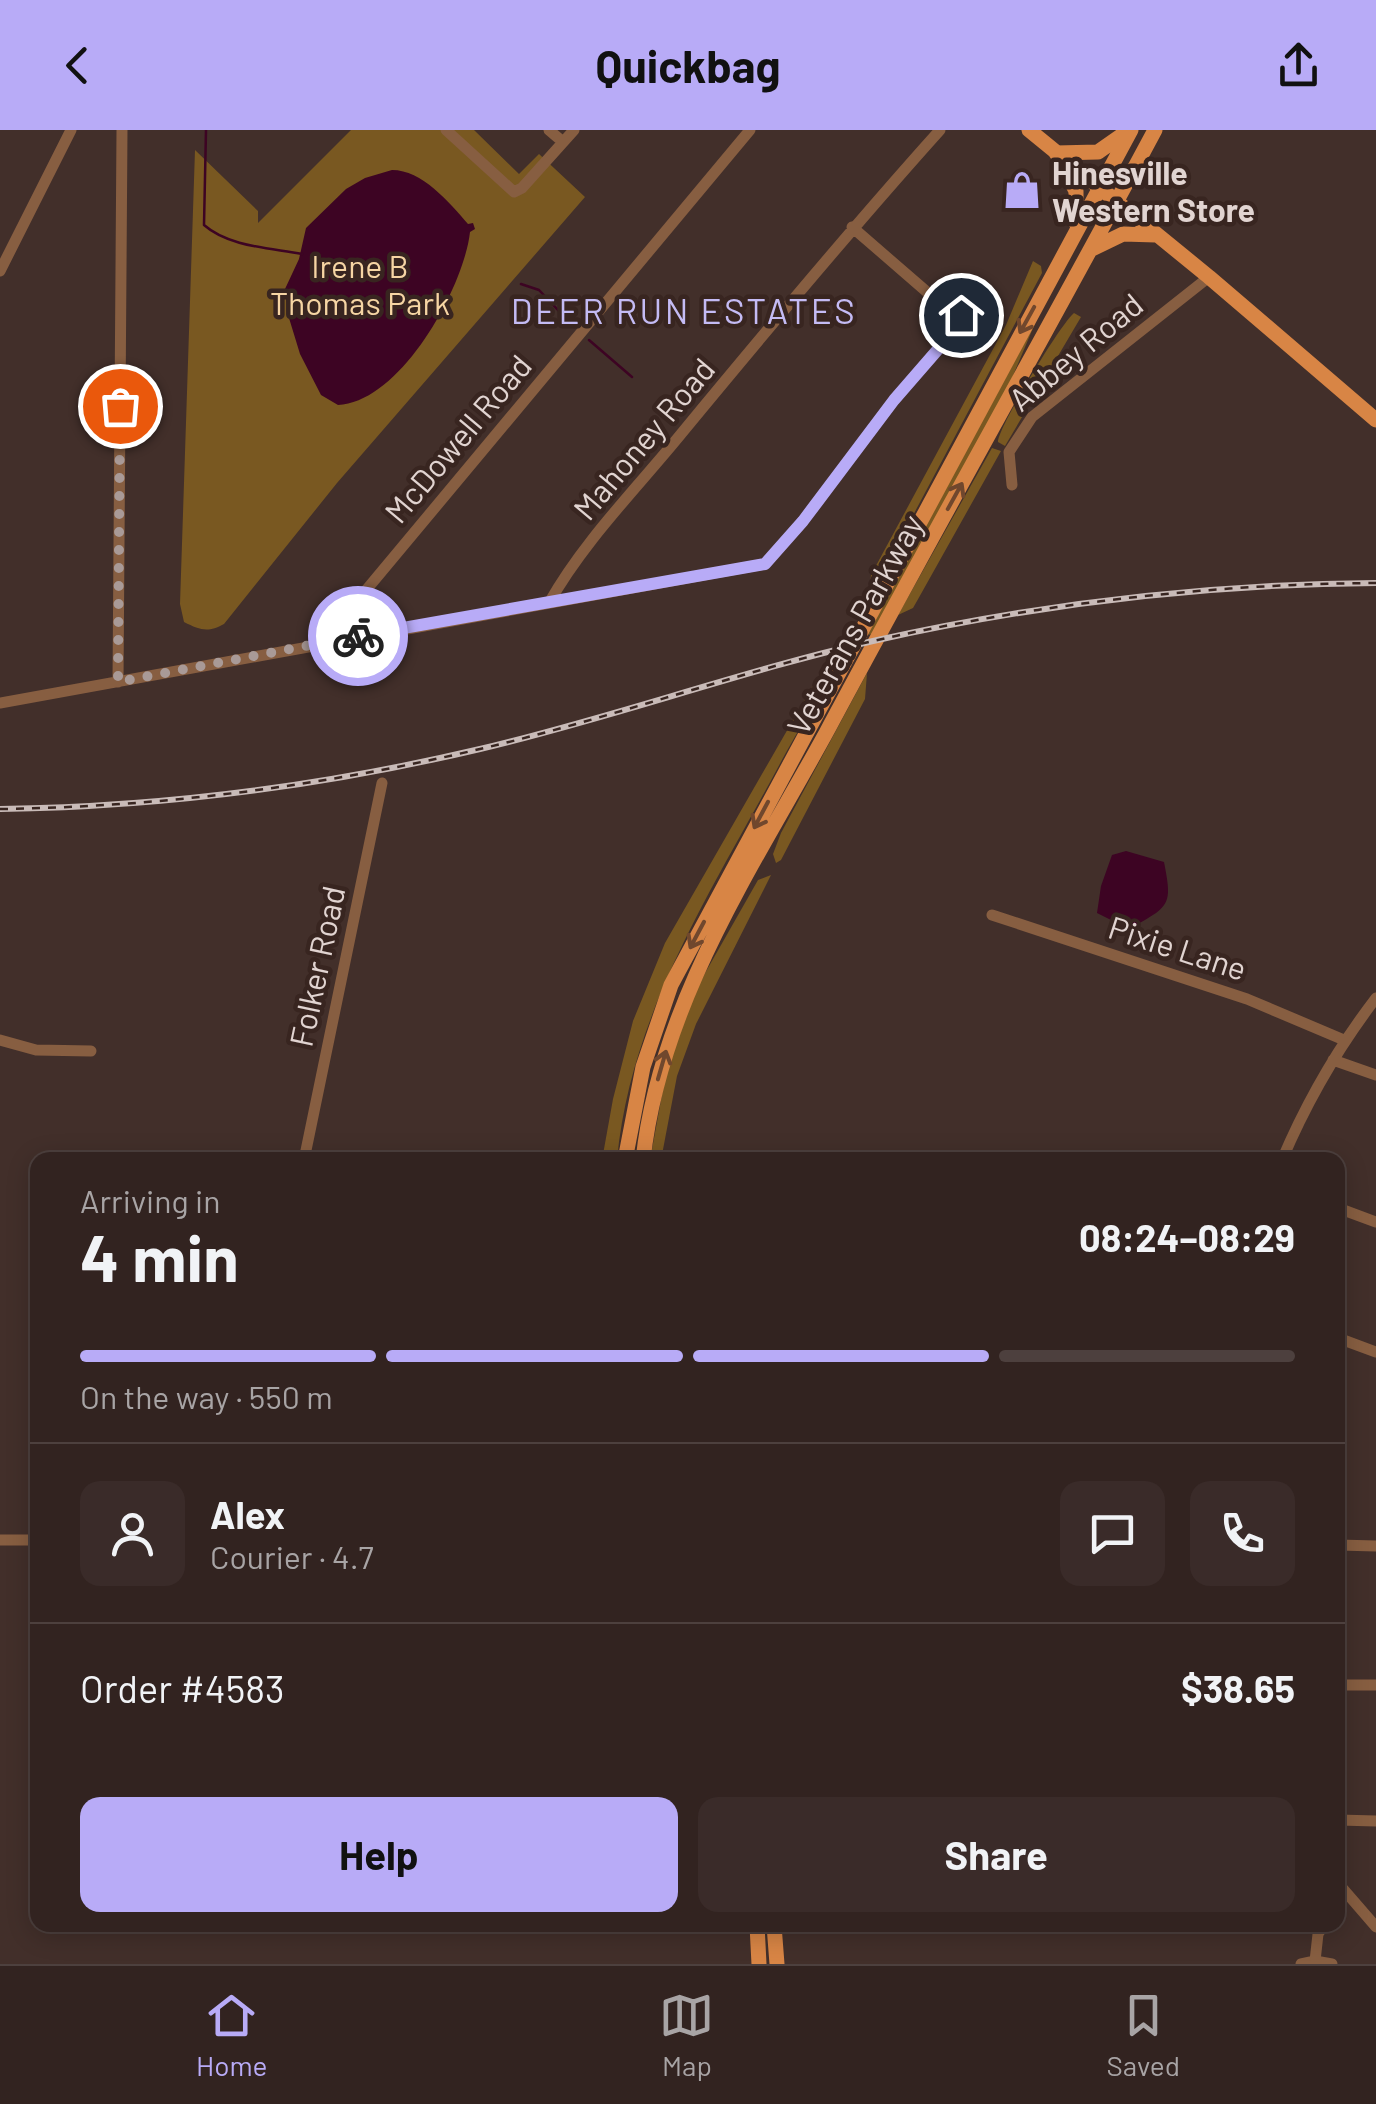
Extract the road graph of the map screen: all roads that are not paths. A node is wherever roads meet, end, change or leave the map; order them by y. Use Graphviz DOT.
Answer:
graph roads {
  1 [pos="70,130"];
  2 [pos="122,130"];
  3 [pos="446,130"];
  4 [pos="548,130"];
  5 [pos="574,130"];
  6 [pos="750,130"];
  7 [pos="940,130"];
  8 [pos="1029,130"];
  9 [pos="1130,130"];
  10 [pos="1156,130"];
  11 [pos="563,142"];
  12 [pos="1056,152"];
  13 [pos="1100,187"];
  14 [pos="1116,200"];
  15 [pos="852,228"];
  16 [pos="1074,234"];
  17 [pos="1159,236"];
  18 [pos="1089,251"];
  19 [pos="0,272"];
  20 [pos="1210,277"];
  21 [pos="1376,420"];
  22 [pos="1012,486"];
  23 [pos="548,603"];
  24 [pos="322,642"];
  25 [pos="118,682"];
  26 [pos="0,703"];
  27 [pos="382,783"];
  28 [pos="992,915"];
  29 [pos="1376,998"];
  30 [pos="0,1040"];
  31 [pos="1344,1040"];
  32 [pos="91,1051"];
  33 [pos="1333,1060"];
  34 [pos="1376,1076"];
  35 [pos="306,1152"];
  36 [pos="626,1152"];
  37 [pos="645,1152"];
  38 [pos="1285,1152"];
  39 [pos="1345,1211"];
  40 [pos="1376,1222"];
  41 [pos="1345,1345"];
  42 [pos="1376,1352"];
  43 [pos="0,1540"];
  44 [pos="30,1540"];
  45 [pos="1345,1545"];
  46 [pos="1376,1546"];
  47 [pos="1345,1684"];
  48 [pos="1376,1686"];
  49 [pos="1345,1820"];
  50 [pos="1376,1822"];
  51 [pos="1345,1898"];
  52 [pos="1376,1928"];
  53 [pos="757,1932"];
  54 [pos="775,1932"];
  55 [pos="1319,1932"];
  56 [pos="1315,1961"];
  57 [pos="759,1964"];
  58 [pos="777,1964"];
  59 [pos="1300,1964"];
  60 [pos="1332,1964"];
  1 -- 19 [label="street"];
  2 -- 25 [label="street"];
  3 -- 11 [label="street"];
  4 -- 11 [label="street"];
  5 -- 11 [label="street"];
  6 -- 24 [label="street, McDowell Road"];
  7 -- 15 [label="street, Mahoney Road"];
  8 -- 12 [label="main road"];
  9 -- 12 [label="main road"];
  9 -- 13 [label="main road, Veterans Parkway"];
  10 -- 14 [label="main road, Veterans Parkway"];
  12 -- 13 [label="main road"];
  12 -- 16 [label="main road"];
  13 -- 14 [label="main road"];
  13 -- 16 [label="main road, Veterans Parkway"];
  14 -- 17 [label="main road"];
  14 -- 18 [label="main road, Veterans Parkway"];
  15 -- 23 [label="street, Mahoney Road"];
  15 -- 23 [label="street"];
  16 -- 36 [label="main road, Veterans Parkway, one-way"];
  17 -- 18 [label="main road"];
  17 -- 20 [label="main road"];
  37 -- 18 [label="main road, Veterans Parkway, one-way"];
  20 -- 21 [label="main road"];
  20 -- 22 [label="street, Abbey Road"];
  23 -- 24 [label="street"];
  24 -- 25 [label="street"];
  25 -- 26 [label="street"];
  27 -- 35 [label="street, Folker Road"];
  28 -- 31 [label="street, Pixie Lane"];
  29 -- 31 [label="street"];
  30 -- 32 [label="street"];
  31 -- 33 [label="street"];
  33 -- 34 [label="street"];
  33 -- 38 [label="street"];
  39 -- 40 [label="street"];
  41 -- 42 [label="street"];
  43 -- 44 [label="street"];
  45 -- 46 [label="street"];
  47 -- 48 [label="street"];
  49 -- 50 [label="street"];
  51 -- 52 [label="street"];
  53 -- 57 [label="main road"];
  54 -- 58 [label="main road"];
  55 -- 56 [label="street"];
  56 -- 59 [label="street"];
  56 -- 60 [label="street"];
}
